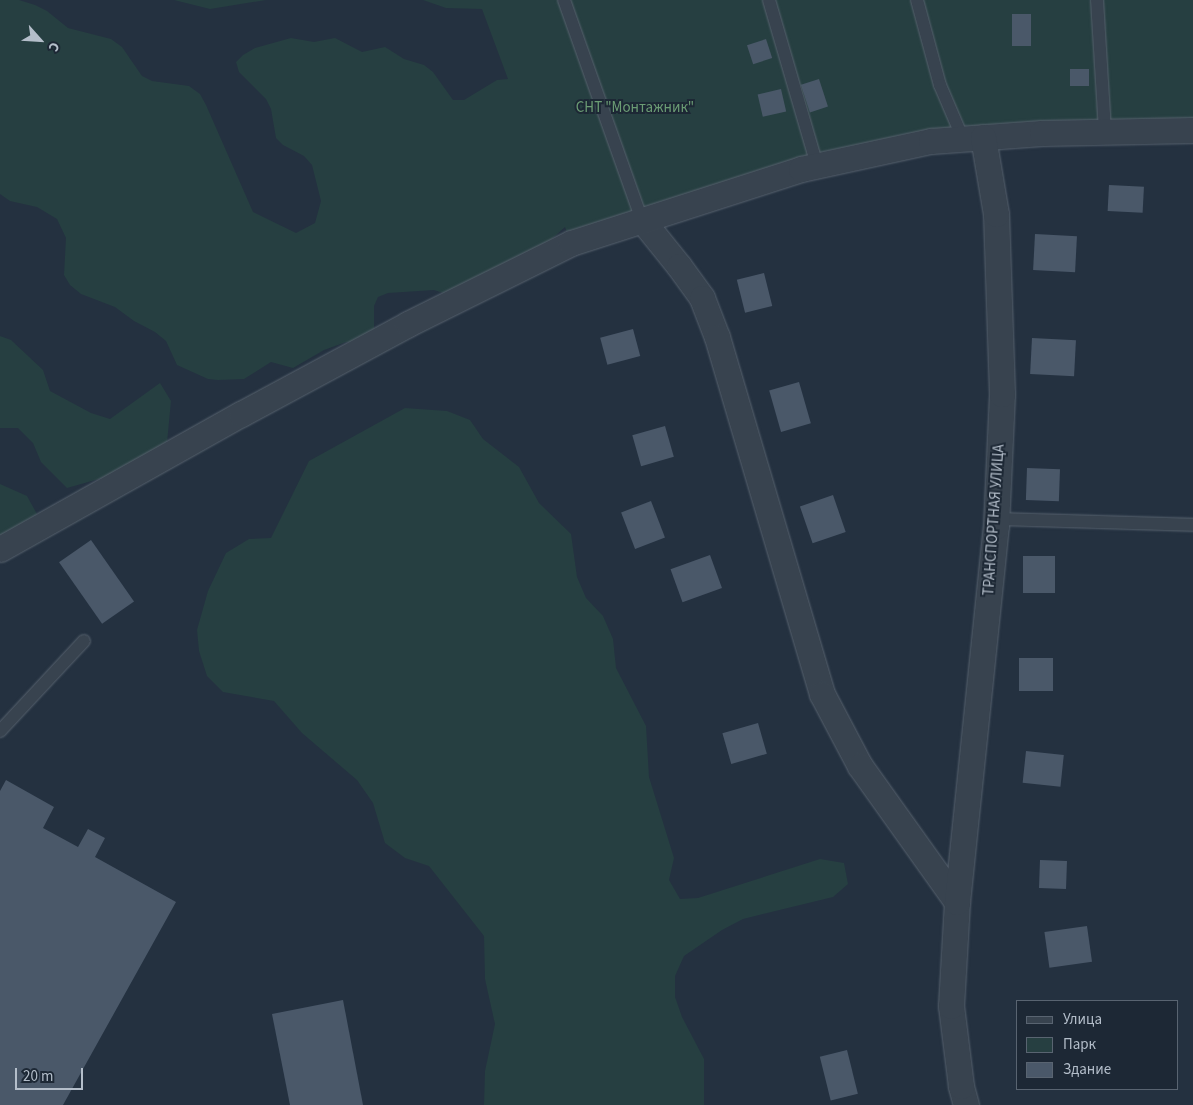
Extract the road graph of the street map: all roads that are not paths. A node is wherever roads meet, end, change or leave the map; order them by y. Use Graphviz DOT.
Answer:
graph roads {
  1 [pos="564,0"];
  2 [pos="769,0"];
  3 [pos="916,0"];
  4 [pos="1097,0"];
  5 [pos="1193,130"];
  6 [pos="1105,132"];
  7 [pos="973,138"];
  8 [pos="817,165"];
  9 [pos="642,220"];
  10 [pos="996,519"];
  11 [pos="1193,526"];
  12 [pos="0,549"];
  13 [pos="84,641"];
  14 [pos="0,731"];
  15 [pos="957,902"];
  16 [pos="966,1105"];
  1 -- 9 [label="lane"];
  2 -- 8 [label="lane"];
  3 -- 7 [label="lane"];
  4 -- 6 [label="lane"];
  5 -- 6 [label="street"];
  6 -- 7 [label="street"];
  7 -- 8 [label="street"];
  7 -- 10 [label="street, ТРАНСПОРТНАЯ УЛИЦА"];
  8 -- 9 [label="street"];
  9 -- 12 [label="street"];
  9 -- 15 [label="street"];
  10 -- 11 [label="lane"];
  10 -- 15 [label="street, ТРАНСПОРТНАЯ УЛИЦА"];
  13 -- 14 [label="lane"];
  15 -- 16 [label="street, ТРАНСПОРТНАЯ УЛИЦА"];
}
